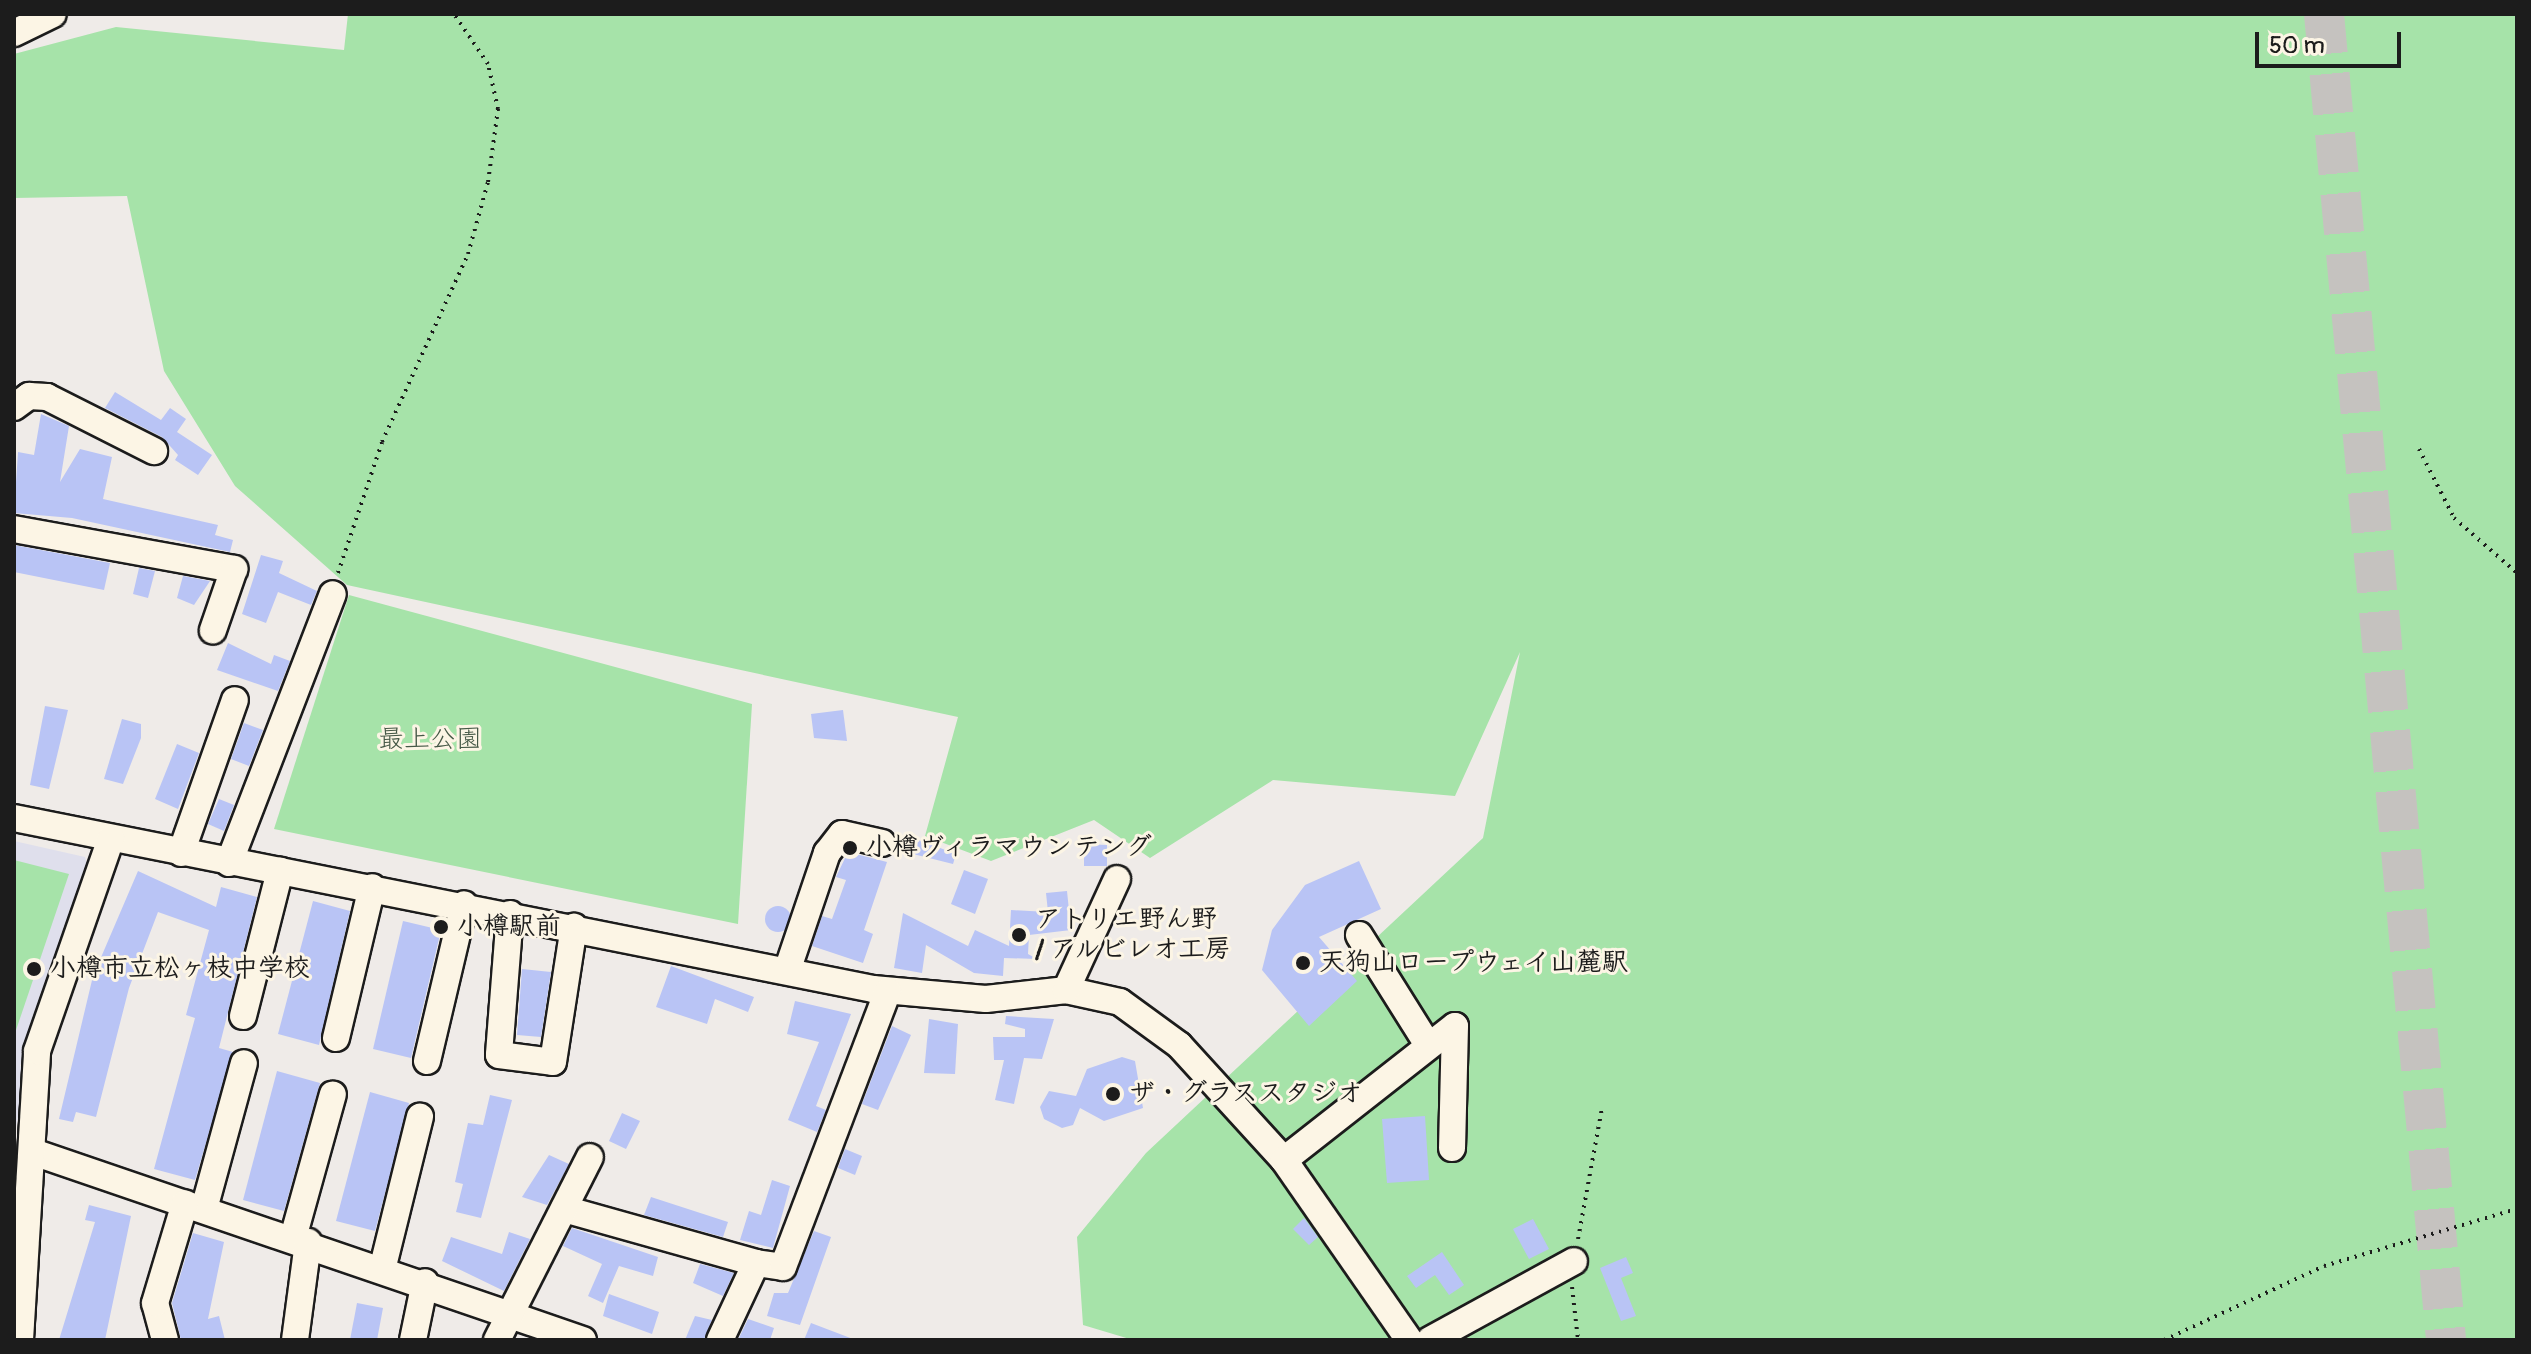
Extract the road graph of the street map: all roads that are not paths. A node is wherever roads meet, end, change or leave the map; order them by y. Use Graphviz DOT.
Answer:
graph roads {
  1 [pos="53,14"];
  2 [pos="14,33"];
  3 [pos="14,407"];
  4 [pos="154,451"];
  5 [pos="14,529"];
  6 [pos="333,594"];
  7 [pos="213,630"];
  8 [pos="235,700"];
  9 [pos="14,818"];
  10 [pos="111,838"];
  11 [pos="882,843"];
  12 [pos="181,853"];
  13 [pos="229,863"];
  14 [pos="280,871"];
  15 [pos="1117,879"];
  16 [pos="372,887"];
  17 [pos="464,904"];
  18 [pos="510,914"];
  19 [pos="574,927"];
  20 [pos="1359,935"];
  21 [pos="787,971"];
  22 [pos="1066,990"];
  23 [pos="888,991"];
  24 [pos="243,1016"];
  25 [pos="336,1038"];
  26 [pos="1428,1045"];
  27 [pos="427,1061"];
  28 [pos="244,1063"];
  29 [pos="333,1094"];
  30 [pos="420,1116"];
  31 [pos="1452,1148"];
  32 [pos="36,1153"];
  33 [pos="590,1157"];
  34 [pos="1284,1160"];
  35 [pos="194,1206"];
  36 [pos="564,1209"];
  37 [pos="301,1240"];
  38 [pos="1574,1261"];
  39 [pos="756,1263"];
  40 [pos="383,1266"];
  41 [pos="425,1282"];
  42 [pos="19,1296"];
  43 [pos="500,1328"];
  44 [pos="20,1340"];
  45 [pos="165,1340"];
  46 [pos="295,1340"];
  47 [pos="413,1340"];
  48 [pos="583,1340"];
  49 [pos="720,1340"];
  50 [pos="1409,1340"];
  51 [pos="1430,1340"];
  1 -- 2 [label="street"];
  3 -- 4 [label="street"];
  5 -- 7 [label="street"];
  6 -- 13 [label="street"];
  8 -- 12 [label="street"];
  9 -- 10 [label="street"];
  10 -- 12 [label="street"];
  10 -- 32 [label="street"];
  11 -- 21 [label="street"];
  12 -- 13 [label="street"];
  13 -- 14 [label="street"];
  14 -- 16 [label="street"];
  14 -- 24 [label="street"];
  15 -- 22 [label="street"];
  16 -- 17 [label="street"];
  16 -- 25 [label="street"];
  17 -- 18 [label="street"];
  17 -- 27 [label="street"];
  18 -- 19 [label="street"];
  18 -- 19 [label="street"];
  19 -- 21 [label="street"];
  20 -- 26 [label="street"];
  21 -- 23 [label="street"];
  22 -- 23 [label="street"];
  22 -- 34 [label="street"];
  23 -- 39 [label="street"];
  26 -- 31 [label="street"];
  26 -- 34 [label="street"];
  28 -- 35 [label="street"];
  29 -- 37 [label="street"];
  30 -- 40 [label="street"];
  32 -- 35 [label="street"];
  32 -- 42 [label="street"];
  33 -- 36 [label="street"];
  34 -- 50 [label="street"];
  35 -- 37 [label="street"];
  35 -- 45 [label="street"];
  36 -- 39 [label="street"];
  36 -- 43 [label="street"];
  37 -- 40 [label="street"];
  37 -- 46 [label="street"];
  38 -- 51 [label="street"];
  39 -- 49 [label="street"];
  40 -- 41 [label="street"];
  41 -- 43 [label="street"];
  41 -- 47 [label="street"];
  42 -- 44 [label="street"];
  43 -- 48 [label="street"];
}
